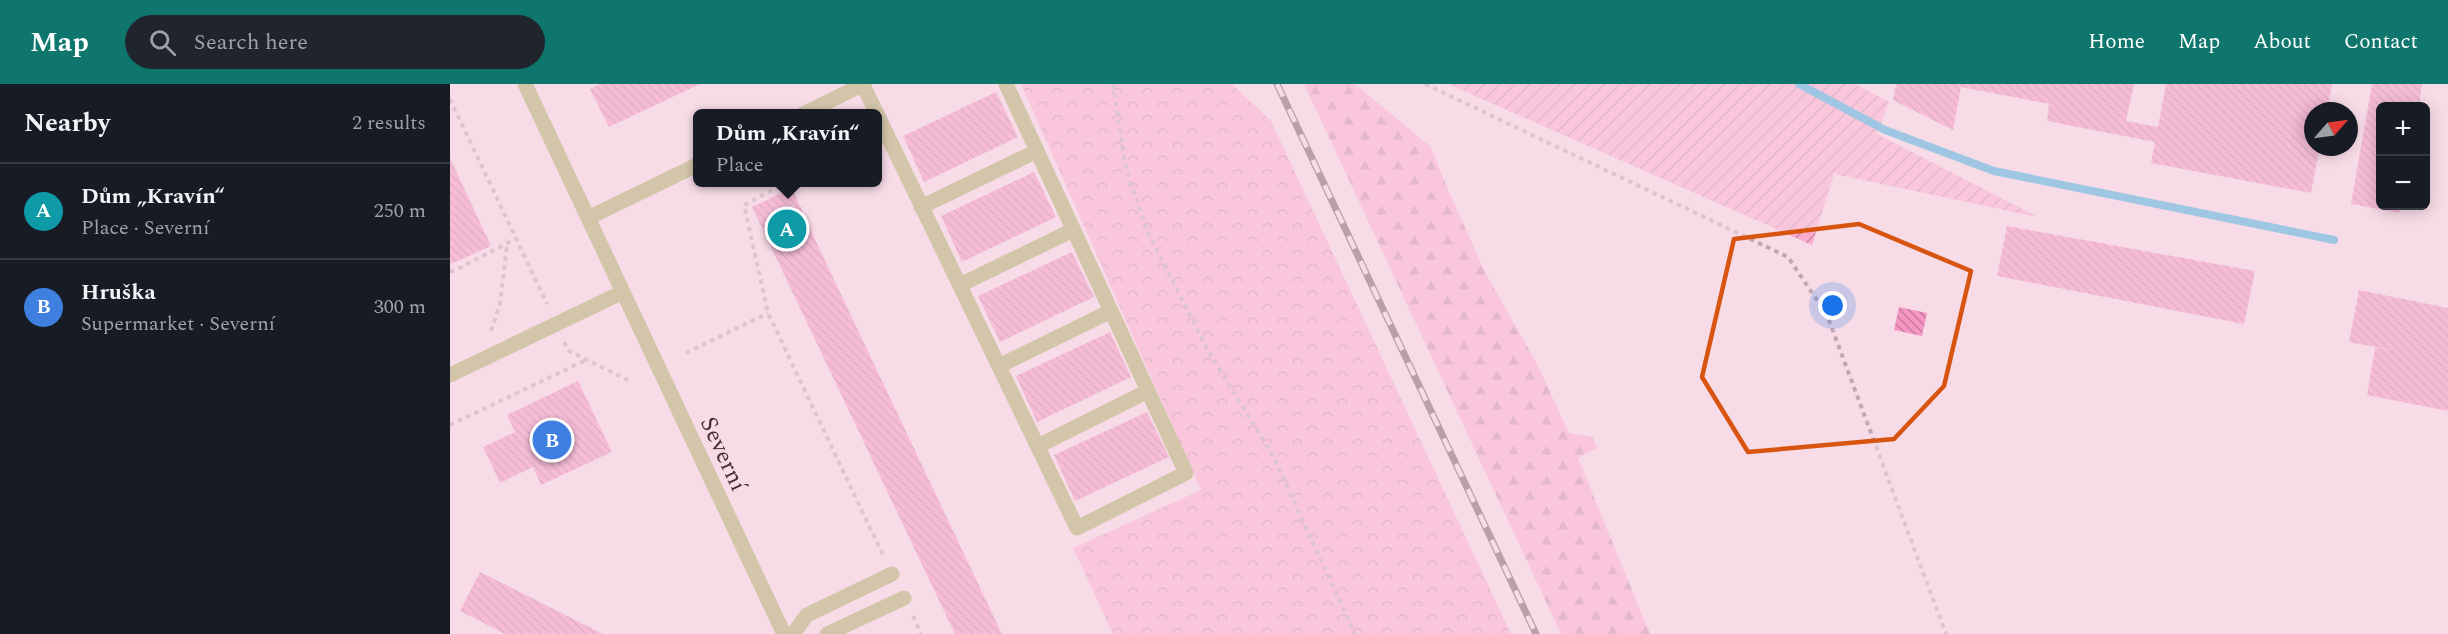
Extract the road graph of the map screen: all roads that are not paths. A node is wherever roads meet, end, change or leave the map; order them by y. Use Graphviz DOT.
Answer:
graph roads {
  1 [pos="525,84"];
  2 [pos="864,84"];
  3 [pos="1006,84"];
  4 [pos="813,109"];
  5 [pos="875,109"];
  6 [pos="882,125"];
  7 [pos="1037,151"];
  8 [pos="693,167"];
  9 [pos="921,207"];
  10 [pos="588,218"];
  11 [pos="1073,230"];
  12 [pos="960,285"];
  13 [pos="623,292"];
  14 [pos="1110,311"];
  15 [pos="999,366"];
  16 [pos="450,375"];
  17 [pos="1148,391"];
  18 [pos="1038,446"];
  19 [pos="892,574"];
  20 [pos="904,598"];
  21 [pos="784,634"];
  22 [pos="793,634"];
  23 [pos="826,634"];
  1 -- 10 [label="street, Severní"];
  2 -- 4 [label="street"];
  2 -- 5 [label="street"];
  3 -- 7 [label="street"];
  6 -- 9 [label="street"];
  7 -- 9 [label="street"];
  7 -- 11 [label="street"];
  8 -- 10 [label="street"];
  9 -- 12 [label="street"];
  10 -- 13 [label="street, Severní"];
  11 -- 12 [label="street"];
  11 -- 14 [label="street"];
  12 -- 15 [label="street"];
  13 -- 16 [label="street"];
  13 -- 21 [label="street, Severní"];
  14 -- 15 [label="street"];
  14 -- 17 [label="street"];
  15 -- 18 [label="street"];
  17 -- 18 [label="street"];
  17 -- 18 [label="street"];
  19 -- 22 [label="street"];
  20 -- 23 [label="street"];
}
